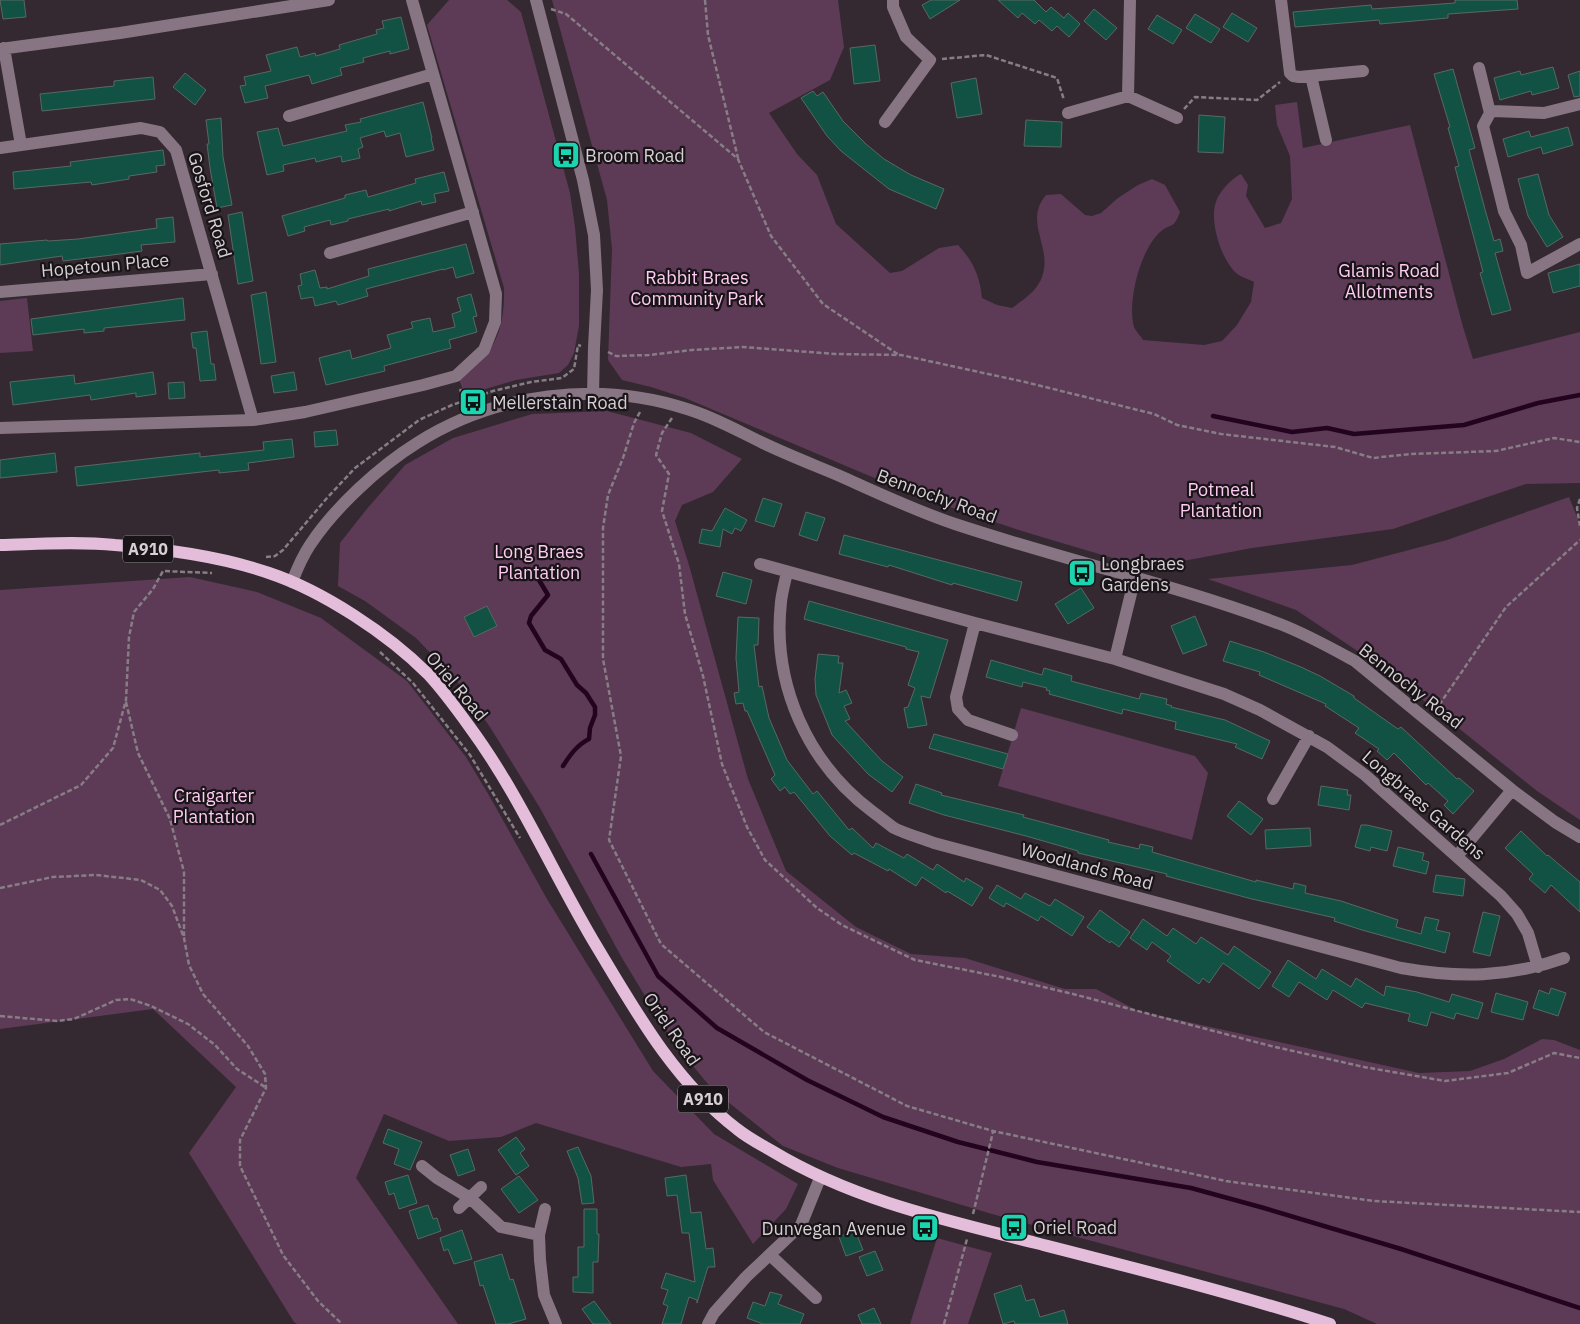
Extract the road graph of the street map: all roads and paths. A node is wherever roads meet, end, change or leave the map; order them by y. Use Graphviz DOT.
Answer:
graph roads {
  1 [pos="329,0"];
  2 [pos="412,0"];
  3 [pos="705,0"];
  4 [pos="893,0"];
  5 [pos="1130,0"];
  6 [pos="1281,0"];
  7 [pos="537,2"];
  8 [pos="286,3"];
  9 [pos="2,48"];
  10 [pos="930,60"];
  11 [pos="1480,68"];
  12 [pos="1363,71"];
  13 [pos="1290,73"];
  14 [pos="433,74"];
  15 [pos="1311,76"];
  16 [pos="1128,96"];
  17 [pos="1580,104"];
  18 [pos="1068,113"];
  19 [pos="1490,113"];
  20 [pos="289,116"];
  21 [pos="1177,118"];
  22 [pos="885,122"];
  23 [pos="1326,140"];
  24 [pos="21,145"];
  25 [pos="0,148"];
  26 [pos="738,159"];
  27 [pos="473,212"];
  28 [pos="1580,244"];
  29 [pos="330,253"];
  30 [pos="212,274"];
  31 [pos="0,292"];
  32 [pos="594,347"];
  33 [pos="901,355"];
  34 [pos="593,395"];
  35 [pos="647,399"];
  36 [pos="253,420"];
  37 [pos="0,428"];
  38 [pos="1580,442"];
  39 [pos="1580,499"];
  40 [pos="1580,526"];
  41 [pos="1580,540"];
  42 [pos="0,545"];
  43 [pos="760,564"];
  44 [pos="787,572"];
  45 [pos="216,573"];
  46 [pos="1135,577"];
  47 [pos="292,582"];
  48 [pos="976,623"];
  49 [pos="378,650"];
  50 [pos="1115,659"];
  51 [pos="126,700"];
  52 [pos="1429,720"];
  53 [pos="1012,735"];
  54 [pos="1309,736"];
  55 [pos="1512,790"];
  56 [pos="1273,798"];
  57 [pos="0,825"];
  58 [pos="1580,837"];
  59 [pos="523,842"];
  60 [pos="1457,856"];
  61 [pos="0,888"];
  62 [pos="184,938"];
  63 [pos="1564,958"];
  64 [pos="1538,967"];
  65 [pos="0,1016"];
  66 [pos="266,1088"];
  67 [pos="993,1131"];
  68 [pos="422,1166"];
  69 [pos="820,1178"];
  70 [pos="481,1187"];
  71 [pos="470,1198"];
  72 [pos="459,1208"];
  73 [pos="545,1209"];
  74 [pos="1580,1212"];
  75 [pos="970,1226"];
  76 [pos="539,1235"];
  77 [pos="770,1255"];
  78 [pos="816,1298"];
  79 [pos="342,1324"];
  80 [pos="556,1324"];
  81 [pos="708,1324"];
  82 [pos="944,1324"];
  83 [pos="1330,1324"];
  1 -- 8 [label="street"];
  2 -- 14 [label="street"];
  3 -- 26 [label="path"];
  4 -- 10 [label="street"];
  5 -- 16 [label="street"];
  6 -- 13 [label="street"];
  7 -- 26 [label="path"];
  7 -- 32 [label="street"];
  8 -- 9 [label="street"];
  9 -- 24 [label="street"];
  10 -- 18 [label="path"];
  10 -- 22 [label="street"];
  11 -- 19 [label="street"];
  12 -- 15 [label="street"];
  13 -- 15 [label="street"];
  13 -- 21 [label="path"];
  14 -- 20 [label="street"];
  14 -- 27 [label="street"];
  15 -- 23 [label="street"];
  16 -- 18 [label="street"];
  16 -- 21 [label="street"];
  17 -- 19 [label="street"];
  19 -- 28 [label="street"];
  24 -- 25 [label="street, Gosford Road"];
  24 -- 30 [label="street, Gosford Road"];
  26 -- 33 [label="path"];
  27 -- 29 [label="street"];
  27 -- 36 [label="street"];
  30 -- 31 [label="street, Hopetoun Place"];
  30 -- 36 [label="street, Gosford Road"];
  32 -- 33 [label="path"];
  32 -- 34 [label="street"];
  33 -- 38 [label="path"];
  34 -- 35 [label="street, Bennochy Road"];
  34 -- 47 [label="street, Bennochy Road"];
  35 -- 46 [label="street, Bennochy Road"];
  35 -- 67 [label="path"];
  36 -- 37 [label="street"];
  39 -- 40 [label="path"];
  41 -- 52 [label="path"];
  42 -- 47 [label="main road, A910"];
  43 -- 44 [label="street, Longbraes Gardens"];
  44 -- 48 [label="street, Longbraes Gardens"];
  44 -- 64 [label="street, Woodlands Road"];
  45 -- 51 [label="path"];
  46 -- 50 [label="street"];
  46 -- 52 [label="street, Bennochy Road"];
  47 -- 69 [label="main road, Oriel Road / A910"];
  48 -- 50 [label="street, Longbraes Gardens"];
  48 -- 53 [label="street"];
  49 -- 59 [label="path"];
  50 -- 54 [label="street, Longbraes Gardens"];
  51 -- 57 [label="path"];
  51 -- 62 [label="path"];
  52 -- 55 [label="street, Bennochy Road"];
  54 -- 56 [label="street"];
  54 -- 60 [label="street, Longbraes Gardens"];
  55 -- 58 [label="street, Bennochy Road"];
  55 -- 60 [label="street"];
  60 -- 64 [label="street, Longbraes Gardens"];
  61 -- 62 [label="path"];
  62 -- 66 [label="path"];
  63 -- 64 [label="street, Woodlands Road"];
  65 -- 66 [label="path"];
  66 -- 79 [label="path"];
  67 -- 74 [label="path"];
  67 -- 75 [label="path"];
  68 -- 71 [label="street"];
  69 -- 75 [label="main road, Oriel Road / A910"];
  69 -- 77 [label="street"];
  70 -- 71 [label="street"];
  71 -- 72 [label="street"];
  71 -- 76 [label="street"];
  73 -- 76 [label="street"];
  75 -- 82 [label="path"];
  75 -- 83 [label="main road, Oriel Road / A910"];
  76 -- 80 [label="street"];
  77 -- 78 [label="street"];
  77 -- 81 [label="street"];
}
